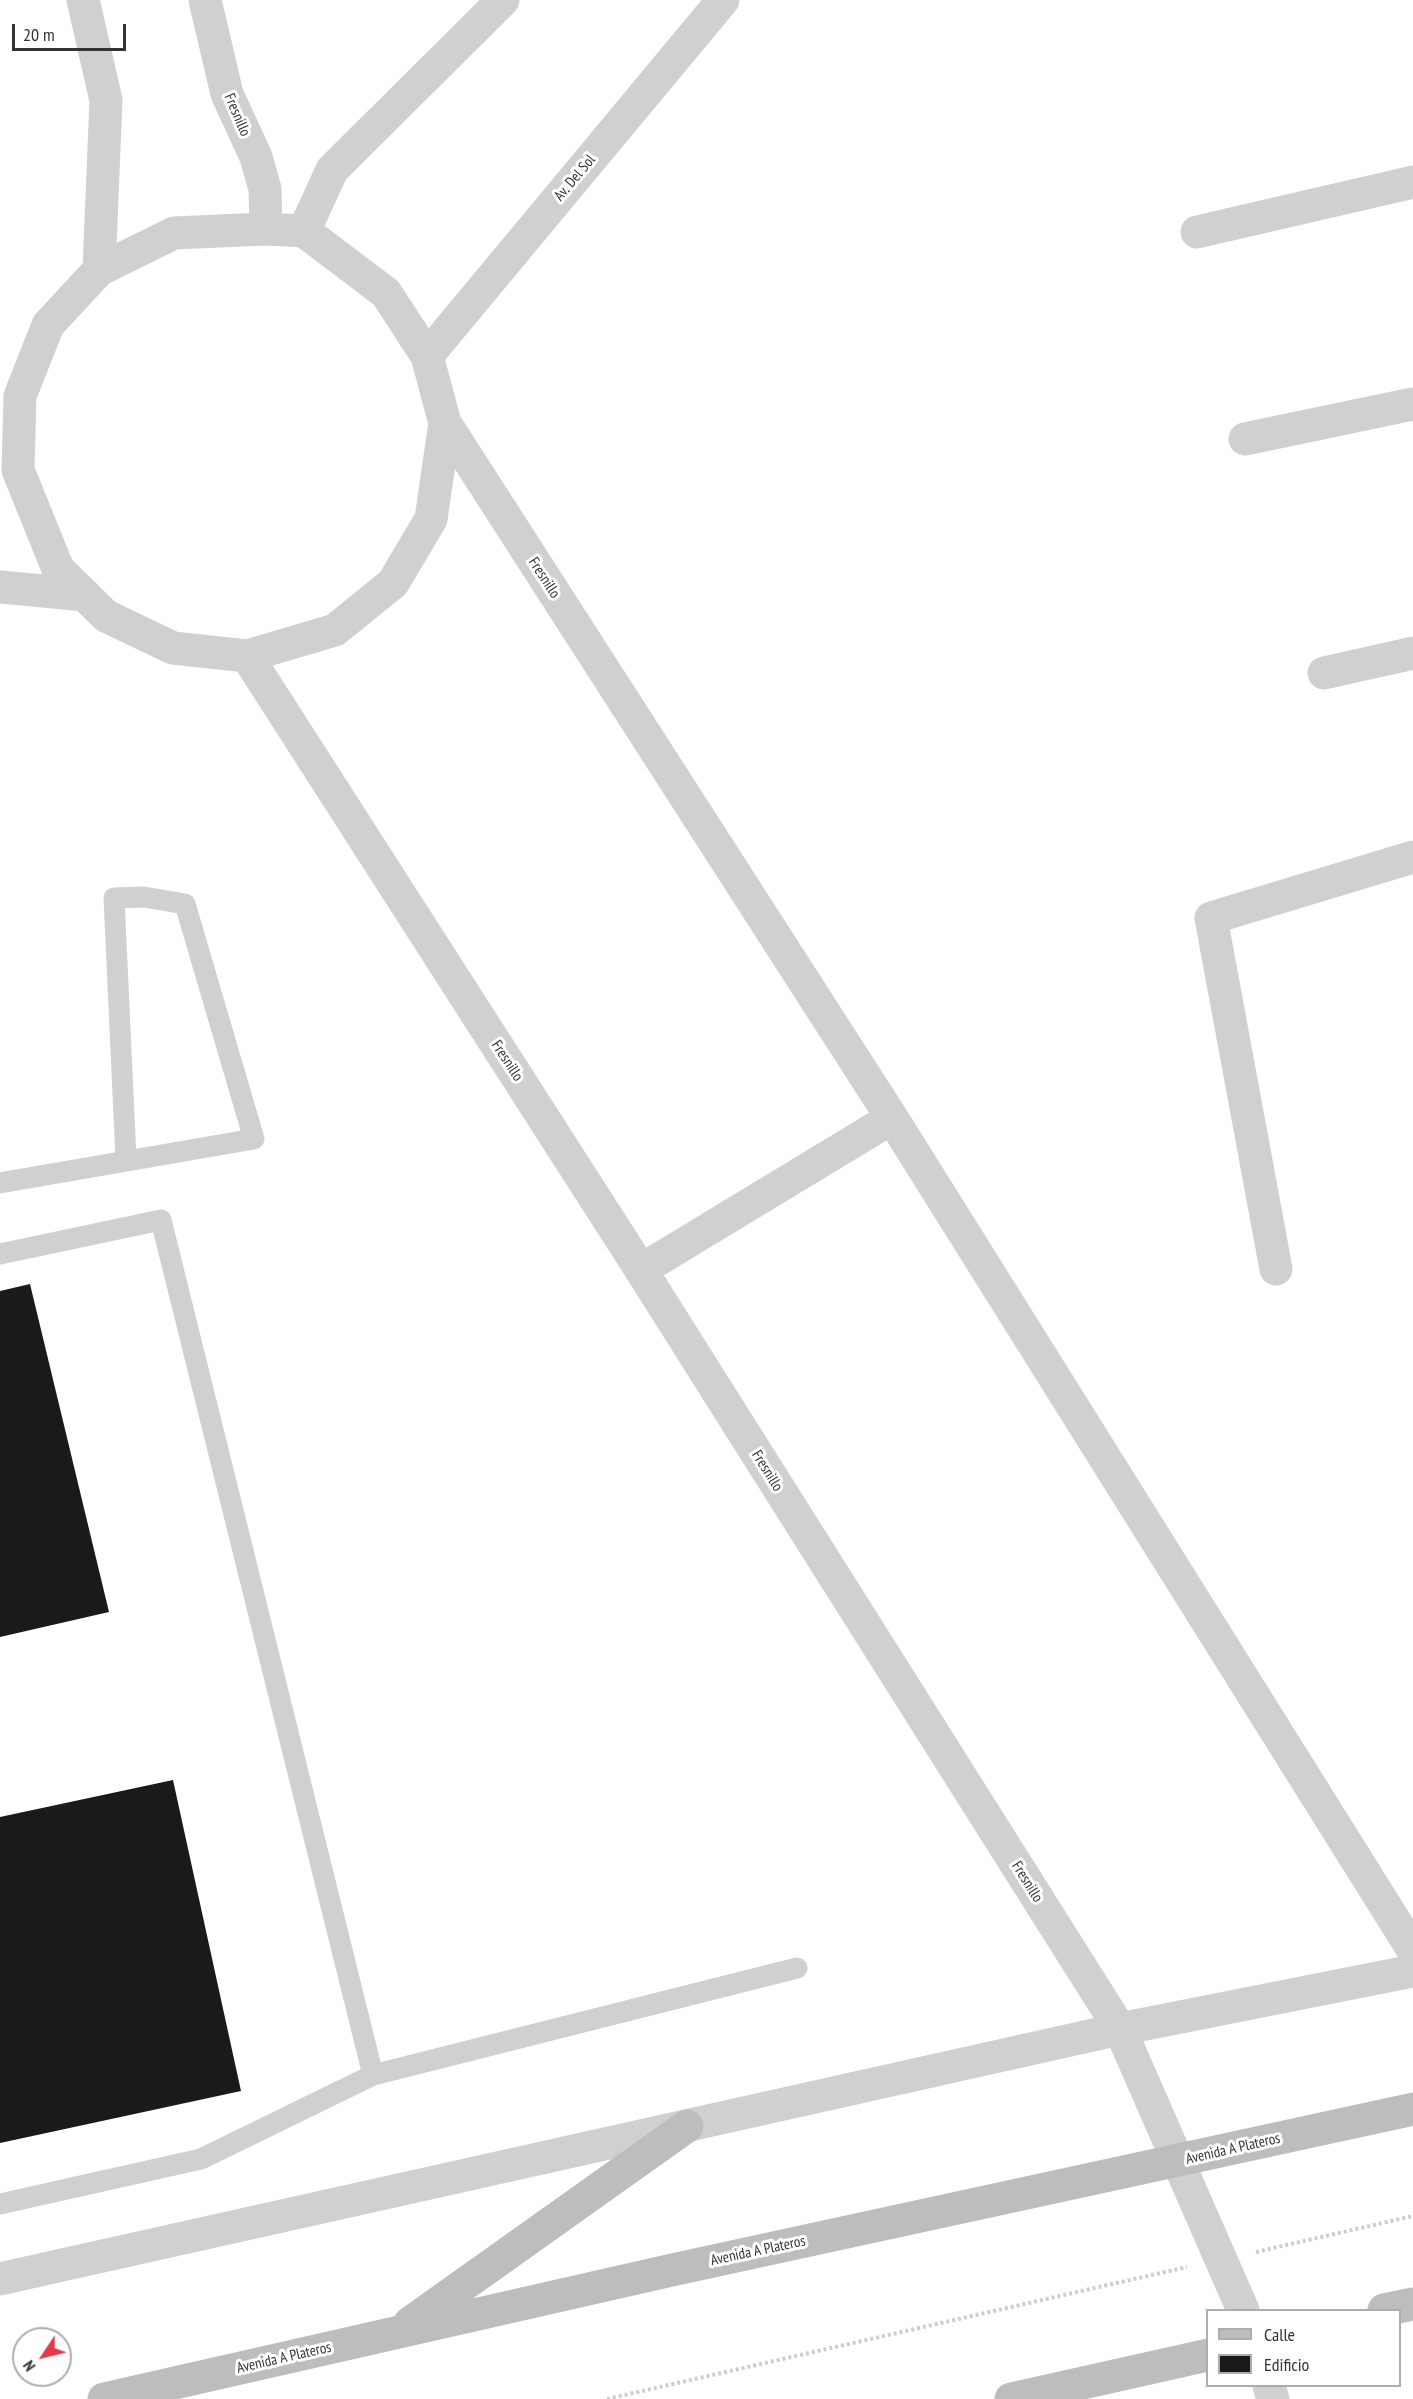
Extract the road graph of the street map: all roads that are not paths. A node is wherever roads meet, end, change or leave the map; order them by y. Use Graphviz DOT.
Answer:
graph roads {
  1 [pos="83,0"];
  2 [pos="205,0"];
  3 [pos="503,0"];
  4 [pos="723,0"];
  5 [pos="1413,182"];
  6 [pos="266,229"];
  7 [pos="304,231"];
  8 [pos="1197,232"];
  9 [pos="99,270"];
  10 [pos="427,356"];
  11 [pos="10,400"];
  12 [pos="1413,404"];
  13 [pos="445,423"];
  14 [pos="1245,439"];
  15 [pos="0,587"];
  16 [pos="85,595"];
  17 [pos="1413,653"];
  18 [pos="247,656"];
  19 [pos="1324,673"];
  20 [pos="1413,857"];
  21 [pos="892,1118"];
  22 [pos="126,1159"];
  23 [pos="0,1183"];
  24 [pos="0,1254"];
  25 [pos="1276,1269"];
  26 [pos="640,1270"];
  27 [pos="1413,1950"];
  28 [pos="797,1968"];
  29 [pos="1413,1971"];
  30 [pos="1120,2029"];
  31 [pos="373,2075"];
  32 [pos="1413,2109"];
  33 [pos="687,2126"];
  34 [pos="1179,2161"];
  35 [pos="0,2204"];
  36 [pos="0,2279"];
  37 [pos="1413,2304"];
  38 [pos="1243,2309"];
  39 [pos="1389,2309"];
  40 [pos="397,2332"];
  41 [pos="1206,2355"];
  42 [pos="104,2399"];
  43 [pos="1011,2399"];
  1 -- 9 [label="street"];
  2 -- 6 [label="street, Fresnillo"];
  3 -- 7 [label="street"];
  4 -- 10 [label="street, Av. Del Sol"];
  5 -- 8 [label="street"];
  6 -- 7 [label="street"];
  6 -- 9 [label="street"];
  7 -- 10 [label="street"];
  9 -- 11 [label="street"];
  10 -- 13 [label="street"];
  11 -- 16 [label="street"];
  12 -- 14 [label="street"];
  13 -- 18 [label="street"];
  13 -- 21 [label="street, Fresnillo"];
  15 -- 16 [label="street"];
  16 -- 18 [label="street"];
  17 -- 19 [label="street"];
  18 -- 26 [label="street, Fresnillo"];
  20 -- 25 [label="street"];
  21 -- 26 [label="street"];
  21 -- 27 [label="street, Fresnillo"];
  22 -- 22 [label="lane"];
  22 -- 23 [label="lane"];
  24 -- 31 [label="lane"];
  26 -- 30 [label="street, Fresnillo"];
  28 -- 31 [label="lane"];
  29 -- 30 [label="street"];
  30 -- 33 [label="street"];
  30 -- 34 [label="street, Fresnillo"];
  31 -- 35 [label="lane"];
  32 -- 34 [label="main road, Avenida A Plateros"];
  33 -- 36 [label="street"];
  33 -- 40 [label="main road"];
  34 -- 38 [label="street, Fresnillo"];
  34 -- 40 [label="main road, Avenida A Plateros"];
  37 -- 39 [label="main road"];
  40 -- 42 [label="main road, Avenida A Plateros"];
  41 -- 43 [label="main road"];
}
